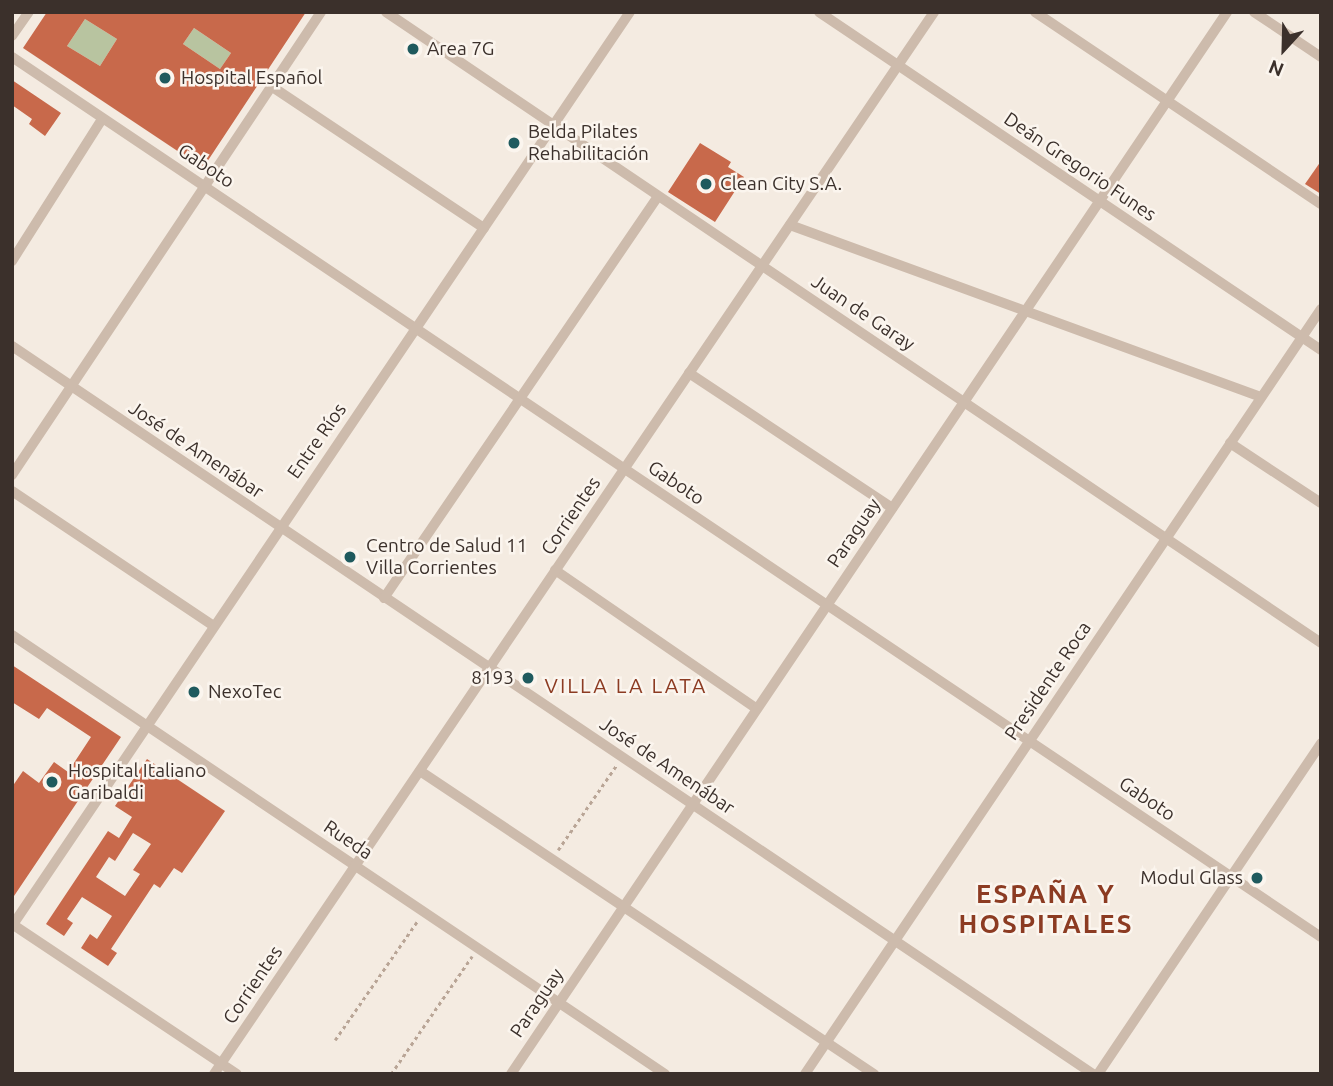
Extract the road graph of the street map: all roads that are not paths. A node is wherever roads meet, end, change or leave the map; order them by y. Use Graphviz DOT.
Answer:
graph roads {
  1 [pos="29,12"];
  2 [pos="321,12"];
  3 [pos="386,12"];
  4 [pos="630,12"];
  5 [pos="819,12"];
  6 [pos="934,12"];
  7 [pos="1035,12"];
  8 [pos="1227,12"];
  9 [pos="1254,12"];
  10 [pos="12,36"];
  11 [pos="12,57"];
  12 [pos="1321,58"];
  13 [pos="898,65"];
  14 [pos="271,86"];
  15 [pos="1167,101"];
  16 [pos="102,119"];
  17 [pos="553,125"];
  18 [pos="204,186"];
  19 [pos="658,196"];
  20 [pos="1100,201"];
  21 [pos="1321,204"];
  22 [pos="790,225"];
  23 [pos="484,228"];
  24 [pos="12,261"];
  25 [pos="762,266"];
  26 [pos="1027,309"];
  27 [pos="1321,309"];
  28 [pos="415,329"];
  29 [pos="1302,337"];
  30 [pos="12,346"];
  31 [pos="1321,350"];
  32 [pos="689,373"];
  33 [pos="71,385"];
  34 [pos="517,397"];
  35 [pos="1261,397"];
  36 [pos="964,402"];
  37 [pos="1230,443"];
  38 [pos="624,469"];
  39 [pos="12,475"];
  40 [pos="12,491"];
  41 [pos="1321,503"];
  42 [pos="892,508"];
  43 [pos="278,527"];
  44 [pos="1166,538"];
  45 [pos="555,570"];
  46 [pos="384,598"];
  47 [pos="827,606"];
  48 [pos="214,626"];
  49 [pos="12,635"];
  50 [pos="1321,643"];
  51 [pos="489,668"];
  52 [pos="757,709"];
  53 [pos="147,726"];
  54 [pos="1029,741"];
  55 [pos="1321,743"];
  56 [pos="420,771"];
  57 [pos="692,805"];
  58 [pos="355,866"];
  59 [pos="1231,877"];
  60 [pos="624,906"];
  61 [pos="13,925"];
  62 [pos="1321,937"];
  63 [pos="894,940"];
  64 [pos="559,1003"];
  65 [pos="827,1042"];
  66 [pos="221,1063"];
  67 [pos="214,1074"];
  68 [pos="237,1074"];
  69 [pos="511,1074"];
  70 [pos="664,1074"];
  71 [pos="805,1074"];
  72 [pos="874,1074"];
  73 [pos="1095,1074"];
  1 -- 10 [label="street"];
  2 -- 14 [label="street"];
  3 -- 17 [label="street, Juan de Garay"];
  4 -- 17 [label="street, Entre Ríos"];
  5 -- 13 [label="street, Deán Gregorio Funes"];
  6 -- 13 [label="street, Corrientes"];
  7 -- 15 [label="street"];
  8 -- 15 [label="street, Paraguay"];
  9 -- 12 [label="street"];
  11 -- 16 [label="street, Gaboto"];
  13 -- 20 [label="street, Deán Gregorio Funes"];
  13 -- 22 [label="street, Corrientes"];
  14 -- 18 [label="street"];
  14 -- 23 [label="street"];
  15 -- 20 [label="street, Paraguay"];
  15 -- 21 [label="street"];
  16 -- 18 [label="street, Gaboto"];
  16 -- 24 [label="street"];
  17 -- 19 [label="street, Juan de Garay"];
  17 -- 23 [label="street, Entre Ríos"];
  18 -- 28 [label="street, Gaboto"];
  18 -- 33 [label="street"];
  19 -- 25 [label="street, Juan de Garay"];
  19 -- 34 [label="street"];
  20 -- 26 [label="street, Paraguay"];
  20 -- 29 [label="street, Deán Gregorio Funes"];
  22 -- 25 [label="street, Corrientes"];
  22 -- 26 [label="street"];
  23 -- 28 [label="street, Entre Ríos"];
  25 -- 32 [label="street, Corrientes"];
  25 -- 36 [label="street, Juan de Garay"];
  26 -- 35 [label="street"];
  26 -- 36 [label="street, Paraguay"];
  27 -- 29 [label="street, Presidente Roca"];
  28 -- 34 [label="street, Gaboto"];
  28 -- 43 [label="street, Entre Ríos"];
  29 -- 31 [label="street, Deán Gregorio Funes"];
  29 -- 35 [label="street, Presidente Roca"];
  30 -- 33 [label="street, José de Amenábar"];
  32 -- 38 [label="street, Corrientes"];
  32 -- 42 [label="street"];
  33 -- 39 [label="street"];
  33 -- 43 [label="street, José de Amenábar"];
  34 -- 38 [label="street, Gaboto"];
  34 -- 46 [label="street"];
  35 -- 37 [label="street, Presidente Roca"];
  36 -- 42 [label="street, Paraguay"];
  36 -- 44 [label="street, Juan de Garay"];
  37 -- 41 [label="street"];
  37 -- 44 [label="street, Presidente Roca"];
  38 -- 45 [label="street, Corrientes"];
  38 -- 47 [label="street, Gaboto"];
  40 -- 48 [label="street"];
  42 -- 47 [label="street, Paraguay"];
  43 -- 46 [label="street, José de Amenábar"];
  43 -- 48 [label="street, Entre Ríos"];
  44 -- 50 [label="street, Juan de Garay"];
  44 -- 54 [label="street, Presidente Roca"];
  45 -- 51 [label="street, Corrientes"];
  45 -- 52 [label="street"];
  46 -- 51 [label="street, José de Amenábar"];
  47 -- 52 [label="street, Paraguay"];
  47 -- 54 [label="street, Gaboto"];
  48 -- 53 [label="street, Entre Ríos"];
  49 -- 53 [label="street, Rueda"];
  51 -- 56 [label="street, Corrientes"];
  51 -- 57 [label="street, José de Amenábar"];
  52 -- 57 [label="street, Paraguay"];
  53 -- 58 [label="street, Rueda"];
  53 -- 61 [label="street, Entre Ríos"];
  54 -- 59 [label="street, Gaboto"];
  54 -- 63 [label="street, Presidente Roca"];
  55 -- 59 [label="street"];
  56 -- 58 [label="street, Corrientes"];
  56 -- 60 [label="street"];
  57 -- 60 [label="street, Paraguay"];
  57 -- 63 [label="street, José de Amenábar"];
  58 -- 64 [label="street, Rueda"];
  58 -- 66 [label="street, Corrientes"];
  59 -- 62 [label="street, Gaboto"];
  59 -- 73 [label="street"];
  60 -- 64 [label="street, Paraguay"];
  60 -- 65 [label="street"];
  61 -- 66 [label="street"];
  63 -- 65 [label="street, Presidente Roca"];
  63 -- 73 [label="street, José de Amenábar"];
  64 -- 69 [label="street, Paraguay"];
  64 -- 70 [label="street, Rueda"];
  65 -- 71 [label="street, Presidente Roca"];
  65 -- 72 [label="street"];
  66 -- 67 [label="street, Corrientes"];
  66 -- 68 [label="street"];
}
